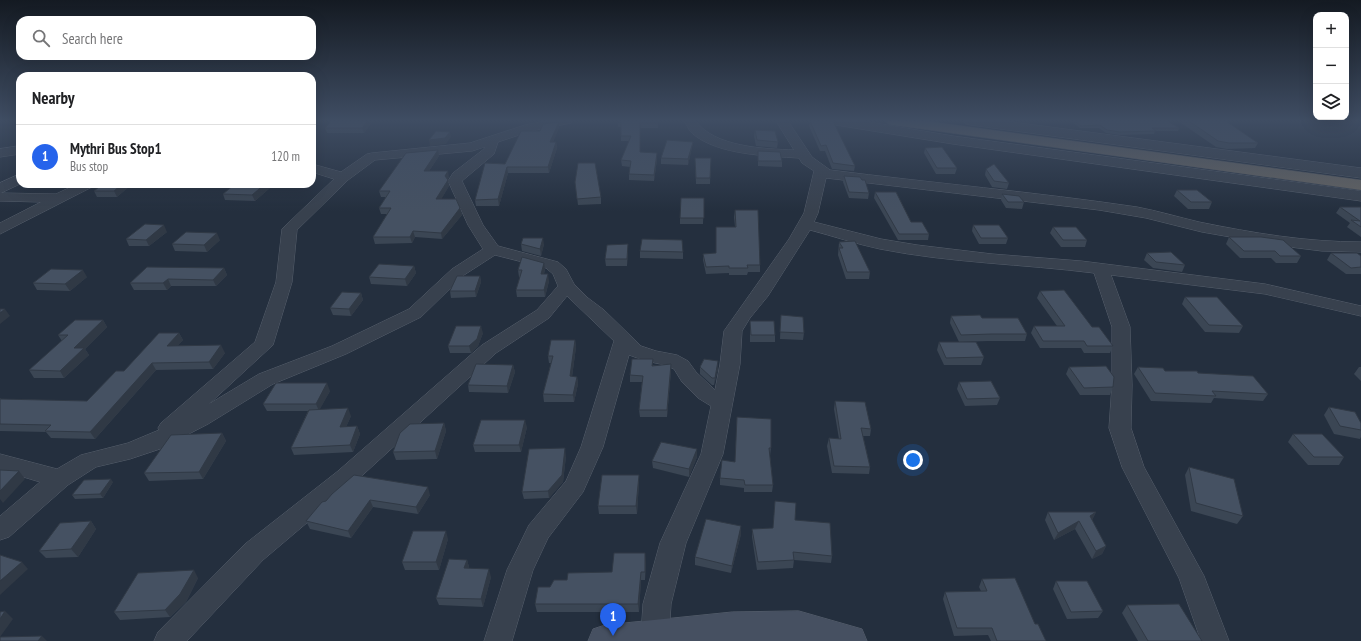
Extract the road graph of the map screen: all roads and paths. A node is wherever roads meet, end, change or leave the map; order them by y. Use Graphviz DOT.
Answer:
graph roads {
  1 [pos="14,151"];
  2 [pos="433,151"];
  3 [pos="490,151"];
  4 [pos="766,151"];
  5 [pos="801,151"];
  6 [pos="1032,151"];
  7 [pos="1108,151"];
  8 [pos="1171,151"];
  9 [pos="1195,151"];
  10 [pos="0,153"];
  11 [pos="803,154"];
  12 [pos="316,169"];
  13 [pos="821,170"];
  14 [pos="1361,173"];
  15 [pos="1361,176"];
  16 [pos="343,177"];
  17 [pos="16,180"];
  18 [pos="1361,186"];
  19 [pos="79,188"];
  20 [pos="0,189"];
  21 [pos="1361,196"];
  22 [pos="0,197"];
  23 [pos="59,198"];
  24 [pos="805,224"];
  25 [pos="0,228"];
  26 [pos="1361,247"];
  27 [pos="492,249"];
  28 [pos="1101,268"];
  29 [pos="567,286"];
  30 [pos="1361,311"];
  31 [pos="624,340"];
  32 [pos="723,403"];
  33 [pos="152,443"];
  34 [pos="0,462"];
  35 [pos="60,480"];
  36 [pos="0,530"];
  37 [pos="655,636"];
  38 [pos="168,641"];
  39 [pos="498,641"];
  40 [pos="605,641"];
  41 [pos="850,641"];
  42 [pos="1215,641"];
  1 -- 10 [label="street"];
  2 -- 16 [label="street"];
  3 -- 27 [label="street"];
  4 -- 11 [label="street"];
  5 -- 11 [label="street"];
  6 -- 21 [label="street"];
  7 -- 18 [label="highway"];
  8 -- 15 [label="highway"];
  9 -- 14 [label="street"];
  11 -- 13 [label="street"];
  12 -- 16 [label="street"];
  13 -- 24 [label="street"];
  13 -- 26 [label="street"];
  16 -- 33 [label="street"];
  17 -- 20 [label="street"];
  19 -- 23 [label="street"];
  22 -- 23 [label="street"];
  23 -- 25 [label="street"];
  24 -- 28 [label="street"];
  24 -- 32 [label="street"];
  27 -- 29 [label="street"];
  27 -- 33 [label="street"];
  28 -- 30 [label="street"];
  28 -- 42 [label="street"];
  29 -- 31 [label="street"];
  29 -- 38 [label="street"];
  31 -- 32 [label="street"];
  31 -- 39 [label="street"];
  32 -- 37 [label="street"];
  33 -- 35 [label="street"];
  34 -- 35 [label="street"];
  35 -- 36 [label="street"];
  37 -- 40 [label="main road"];
  37 -- 41 [label="main road"];
}
